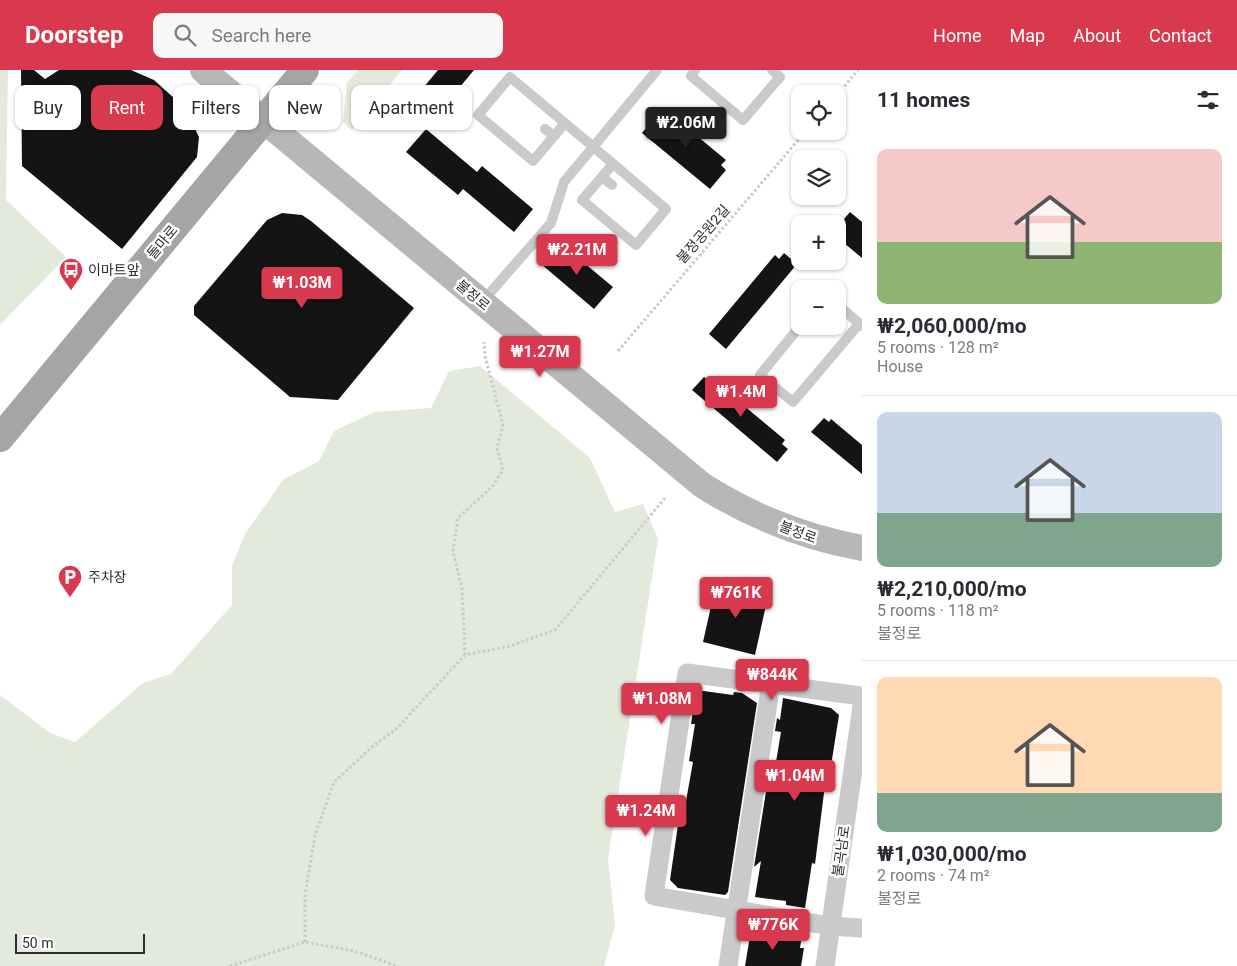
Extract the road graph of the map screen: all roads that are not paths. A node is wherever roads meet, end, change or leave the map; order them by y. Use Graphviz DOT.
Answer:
graph roads {
  1 [pos="203,70"];
  2 [pos="305,70"];
  3 [pos="657,70"];
  4 [pos="696,70"];
  5 [pos="772,70"];
  6 [pos="262,121"];
  7 [pos="565,123"];
  8 [pos="545,129"];
  9 [pos="554,136"];
  10 [pos="593,147"];
  11 [pos="613,164"];
  12 [pos="602,177"];
  13 [pos="612,185"];
  14 [pos="482,302"];
  15 [pos="846,312"];
  16 [pos="861,325"];
  17 [pos="793,335"];
  18 [pos="0,438"];
  19 [pos="862,548"];
  20 [pos="770,684"];
  21 [pos="862,696"];
  22 [pos="862,706"];
  23 [pos="855,806"];
  24 [pos="737,909"];
  25 [pos="830,926"];
  26 [pos="862,928"];
  27 [pos="728,966"];
  28 [pos="825,966"];
  1 -- 6 [label="main road, 불정로"];
  2 -- 6 [label="main road, 돌마로"];
  3 -- 10 [label="lane"];
  4 -- 5 [label="lane"];
  6 -- 14 [label="main road, 불정로"];
  6 -- 18 [label="main road, 돌마로"];
  7 -- 9 [label="lane"];
  7 -- 9 [label="lane"];
  7 -- 10 [label="lane"];
  8 -- 9 [label="lane"];
  10 -- 11 [label="lane"];
  10 -- 14 [label="lane"];
  11 -- 12 [label="lane"];
  11 -- 12 [label="lane"];
  12 -- 13 [label="lane"];
  14 -- 19 [label="main road, 불정로"];
  15 -- 16 [label="lane"];
  16 -- 17 [label="lane"];
  20 -- 21 [label="street"];
  20 -- 24 [label="street"];
  20 -- 24 [label="street"];
  22 -- 23 [label="street, 불곡남로"];
  23 -- 25 [label="street, 불곡남로"];
  24 -- 25 [label="street"];
  24 -- 27 [label="street"];
  25 -- 26 [label="street"];
  25 -- 28 [label="street, 불곡남로"];
}
